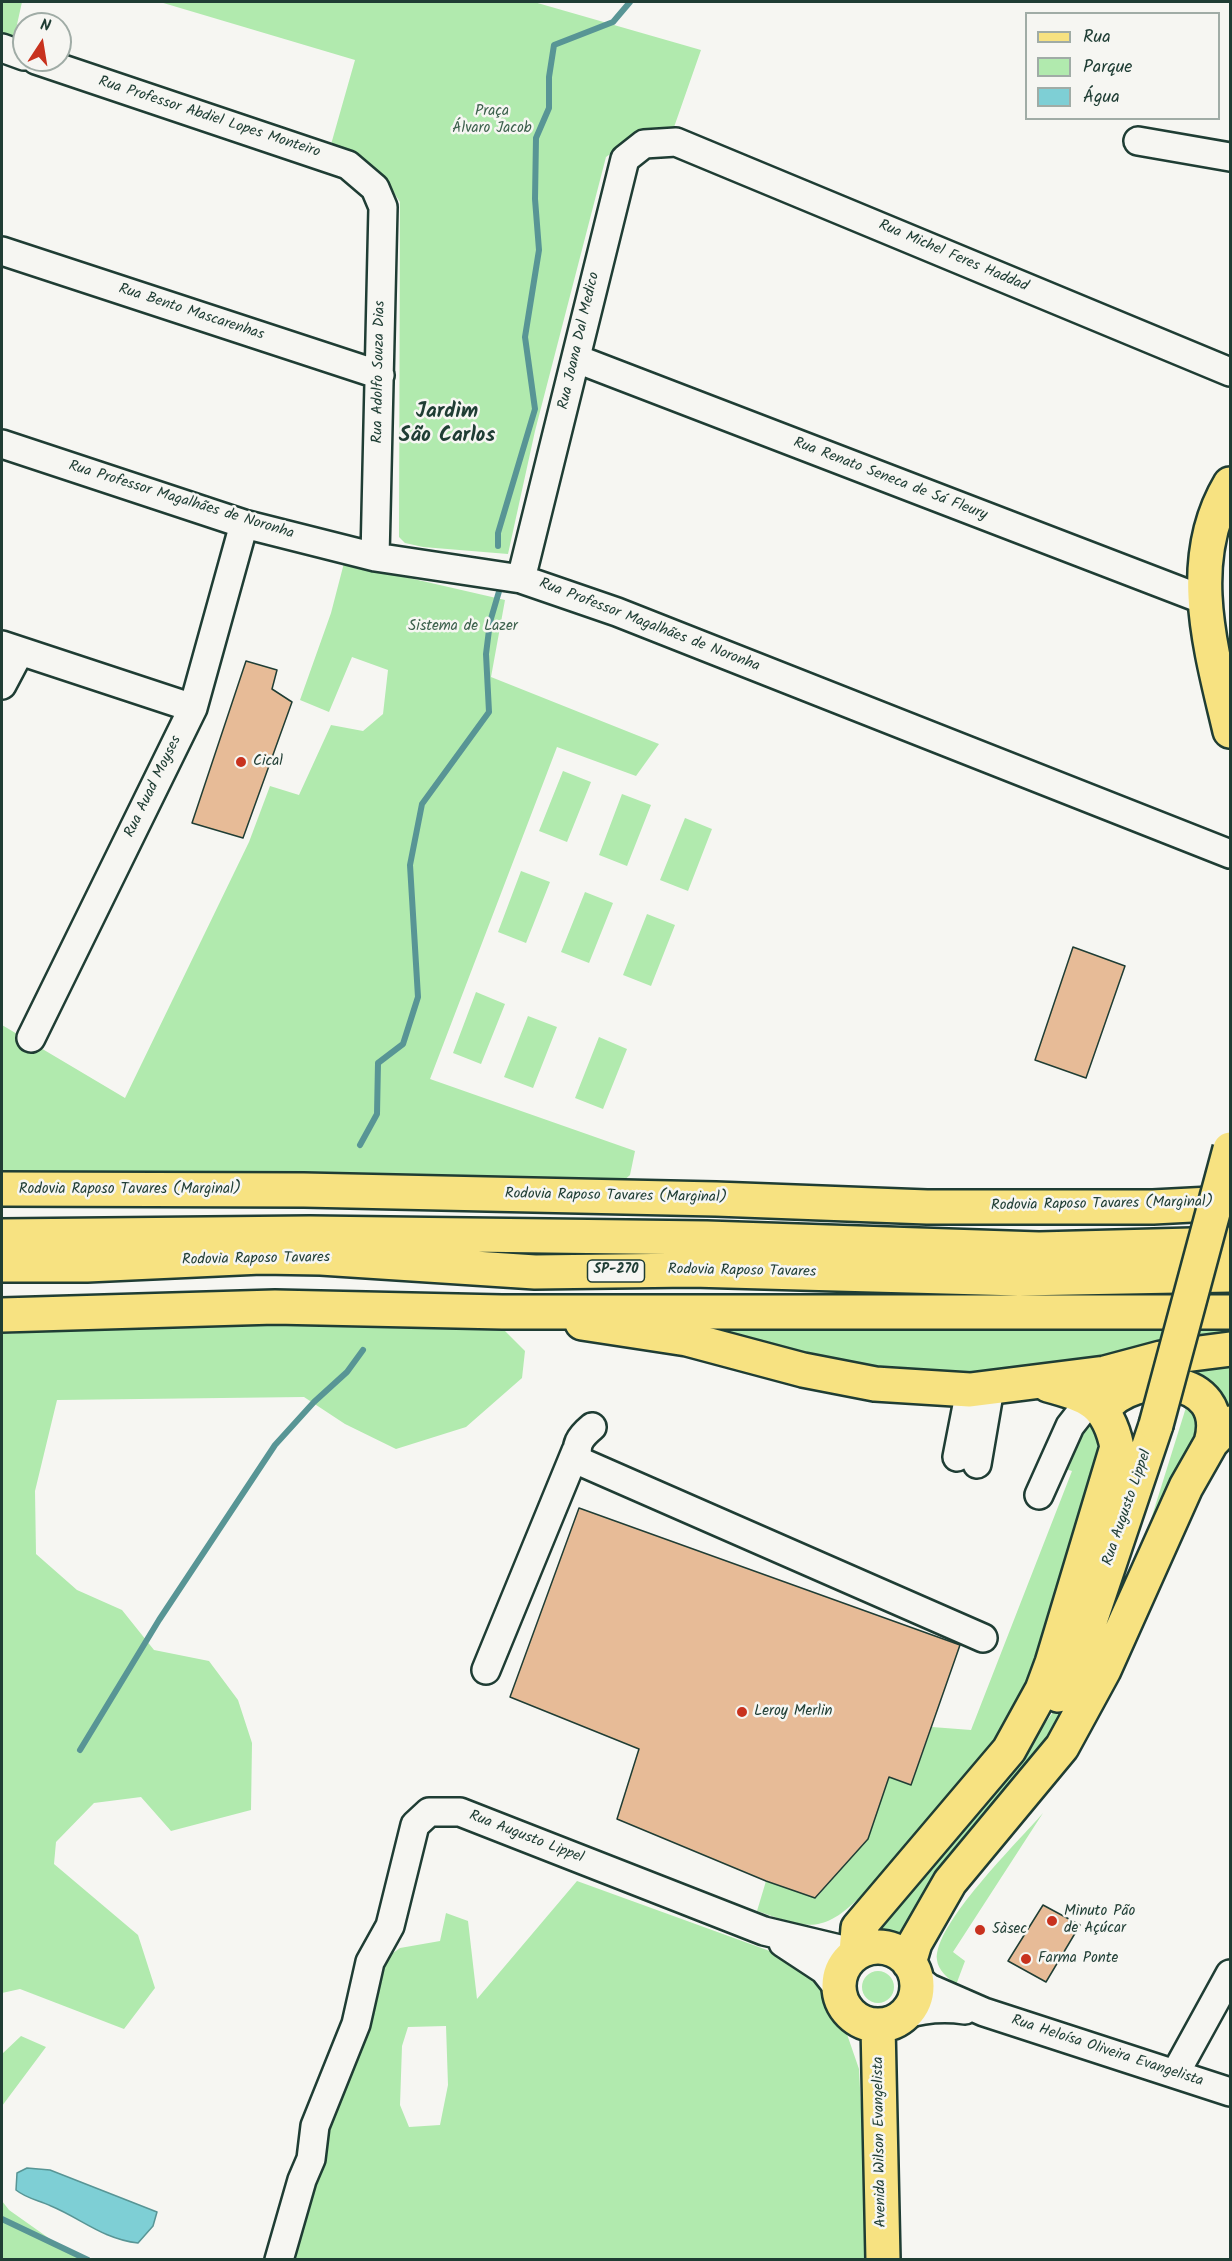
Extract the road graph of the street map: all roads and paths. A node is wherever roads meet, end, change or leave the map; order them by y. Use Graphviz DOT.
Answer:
graph roads {
  1 [pos="72,72"];
  2 [pos="1138,141"];
  3 [pos="676,142"];
  4 [pos="1230,157"];
  5 [pos="375,188"];
  6 [pos="2,251"];
  7 [pos="577,359"];
  8 [pos="1230,372"];
  9 [pos="380,375"];
  10 [pos="2,444"];
  11 [pos="1230,484"];
  12 [pos="244,524"];
  13 [pos="375,557"];
  14 [pos="521,579"];
  15 [pos="1204,600"];
  16 [pos="10,648"];
  17 [pos="2,685"];
  18 [pos="194,708"];
  19 [pos="1230,731"];
  20 [pos="1223,846"];
  21 [pos="31,1038"];
  22 [pos="1230,1149"];
  23 [pos="2,1189"];
  24 [pos="1230,1203"];
  25 [pos="2,1236"];
  26 [pos="1230,1244"];
  27 [pos="321,1258"];
  28 [pos="2,1265"];
  29 [pos="1230,1275"];
  30 [pos="2,1286"];
  31 [pos="502,1312"];
  32 [pos="1230,1312"];
  33 [pos="2,1315"];
  34 [pos="1230,1349"];
  35 [pos="1038,1382"];
  36 [pos="980,1389"];
  37 [pos="1097,1404"];
  38 [pos="592,1427"];
  39 [pos="1154,1432"];
  40 [pos="1221,1433"];
  41 [pos="576,1452"];
  42 [pos="967,1461"];
  43 [pos="1039,1495"];
  44 [pos="983,1638"];
  45 [pos="486,1670"];
  46 [pos="1104,1670"];
  47 [pos="1009,1750"];
  48 [pos="764,1931"];
  49 [pos="857,1940"];
  50 [pos="912,1970"];
  51 [pos="1230,1974"];
  52 [pos="839,1989"];
  53 [pos="984,2012"];
  54 [pos="891,2020"];
  55 [pos="1175,2074"];
  56 [pos="1230,2092"];
  57 [pos="279,2259"];
  58 [pos="884,2259"];
  1 -- 5 [label="street, Rua Professor Abdiel Lopes Monteiro"];
  2 -- 4 [label="street"];
  3 -- 7 [label="street, Rua Joana Dal Medico"];
  3 -- 8 [label="street, Rua Michel Feres Haddad"];
  5 -- 9 [label="street, Rua Adolfo Souza Dias"];
  6 -- 9 [label="street, Rua Bento Mascarenhas"];
  7 -- 14 [label="street, Rua Joana Dal Medico"];
  7 -- 15 [label="street, Rua Renato Seneca de Sá Fleury"];
  9 -- 13 [label="street, Rua Adolfo Souza Dias"];
  10 -- 12 [label="street, Rua Professor Magalhães de Noronha"];
  11 -- 15 [label="main road"];
  12 -- 13 [label="street, Rua Professor Magalhães de Noronha"];
  12 -- 18 [label="street, Rua Auad Moyses"];
  13 -- 14 [label="street, Rua Professor Magalhães de Noronha"];
  14 -- 20 [label="street, Rua Professor Magalhães de Noronha"];
  15 -- 19 [label="main road"];
  16 -- 17 [label="street"];
  16 -- 18 [label="street"];
  18 -- 21 [label="street, Rua Auad Moyses"];
  22 -- 39 [label="main road, bridge"];
  23 -- 24 [label="main road, Rodovia Raposo Tavares (Marginal)"];
  25 -- 26 [label="main road, Rodovia Raposo Tavares"];
  27 -- 28 [label="main road, Rodovia Raposo Tavares / SP-270"];
  27 -- 29 [label="main road, Rodovia Raposo Tavares / SP-270"];
  27 -- 30 [label="main road"];
  31 -- 32 [label="main road"];
  31 -- 33 [label="main road"];
  31 -- 36 [label="main road"];
  34 -- 35 [label="main road"];
  35 -- 36 [label="main road"];
  35 -- 37 [label="main road"];
  36 -- 42 [label="street"];
  37 -- 40 [label="main road, Rua Augusto Lippel"];
  37 -- 43 [label="street"];
  37 -- 47 [label="main road, Rua Augusto Lippel"];
  38 -- 41 [label="street"];
  39 -- 46 [label="main road, Rua Augusto Lippel"];
  39 -- 47 [label="main road, Rua Augusto Lippel"];
  40 -- 46 [label="main road, Rua Augusto Lippel"];
  41 -- 44 [label="street"];
  41 -- 45 [label="street"];
  46 -- 50 [label="main road, Rua Augusto Lippel"];
  47 -- 49 [label="main road, Rua Augusto Lippel"];
  48 -- 49 [label="street, Rua Augusto Lippel"];
  48 -- 52 [label="street, Rua Augusto Lippel"];
  48 -- 57 [label="street, Rua Augusto Lippel"];
  49 -- 50 [label="main road"];
  49 -- 52 [label="main road"];
  50 -- 53 [label="street, Rua Heloísa Oliveira Evangelista"];
  50 -- 54 [label="main road"];
  51 -- 55 [label="street"];
  52 -- 54 [label="main road"];
  53 -- 54 [label="street, Rua Heloísa Oliveira Evangelista"];
  53 -- 55 [label="street, Rua Heloísa Oliveira Evangelista"];
  54 -- 58 [label="main road, Avenida Wilson Evangelista"];
  55 -- 56 [label="street, Rua Heloísa Oliveira Evangelista"];
}
